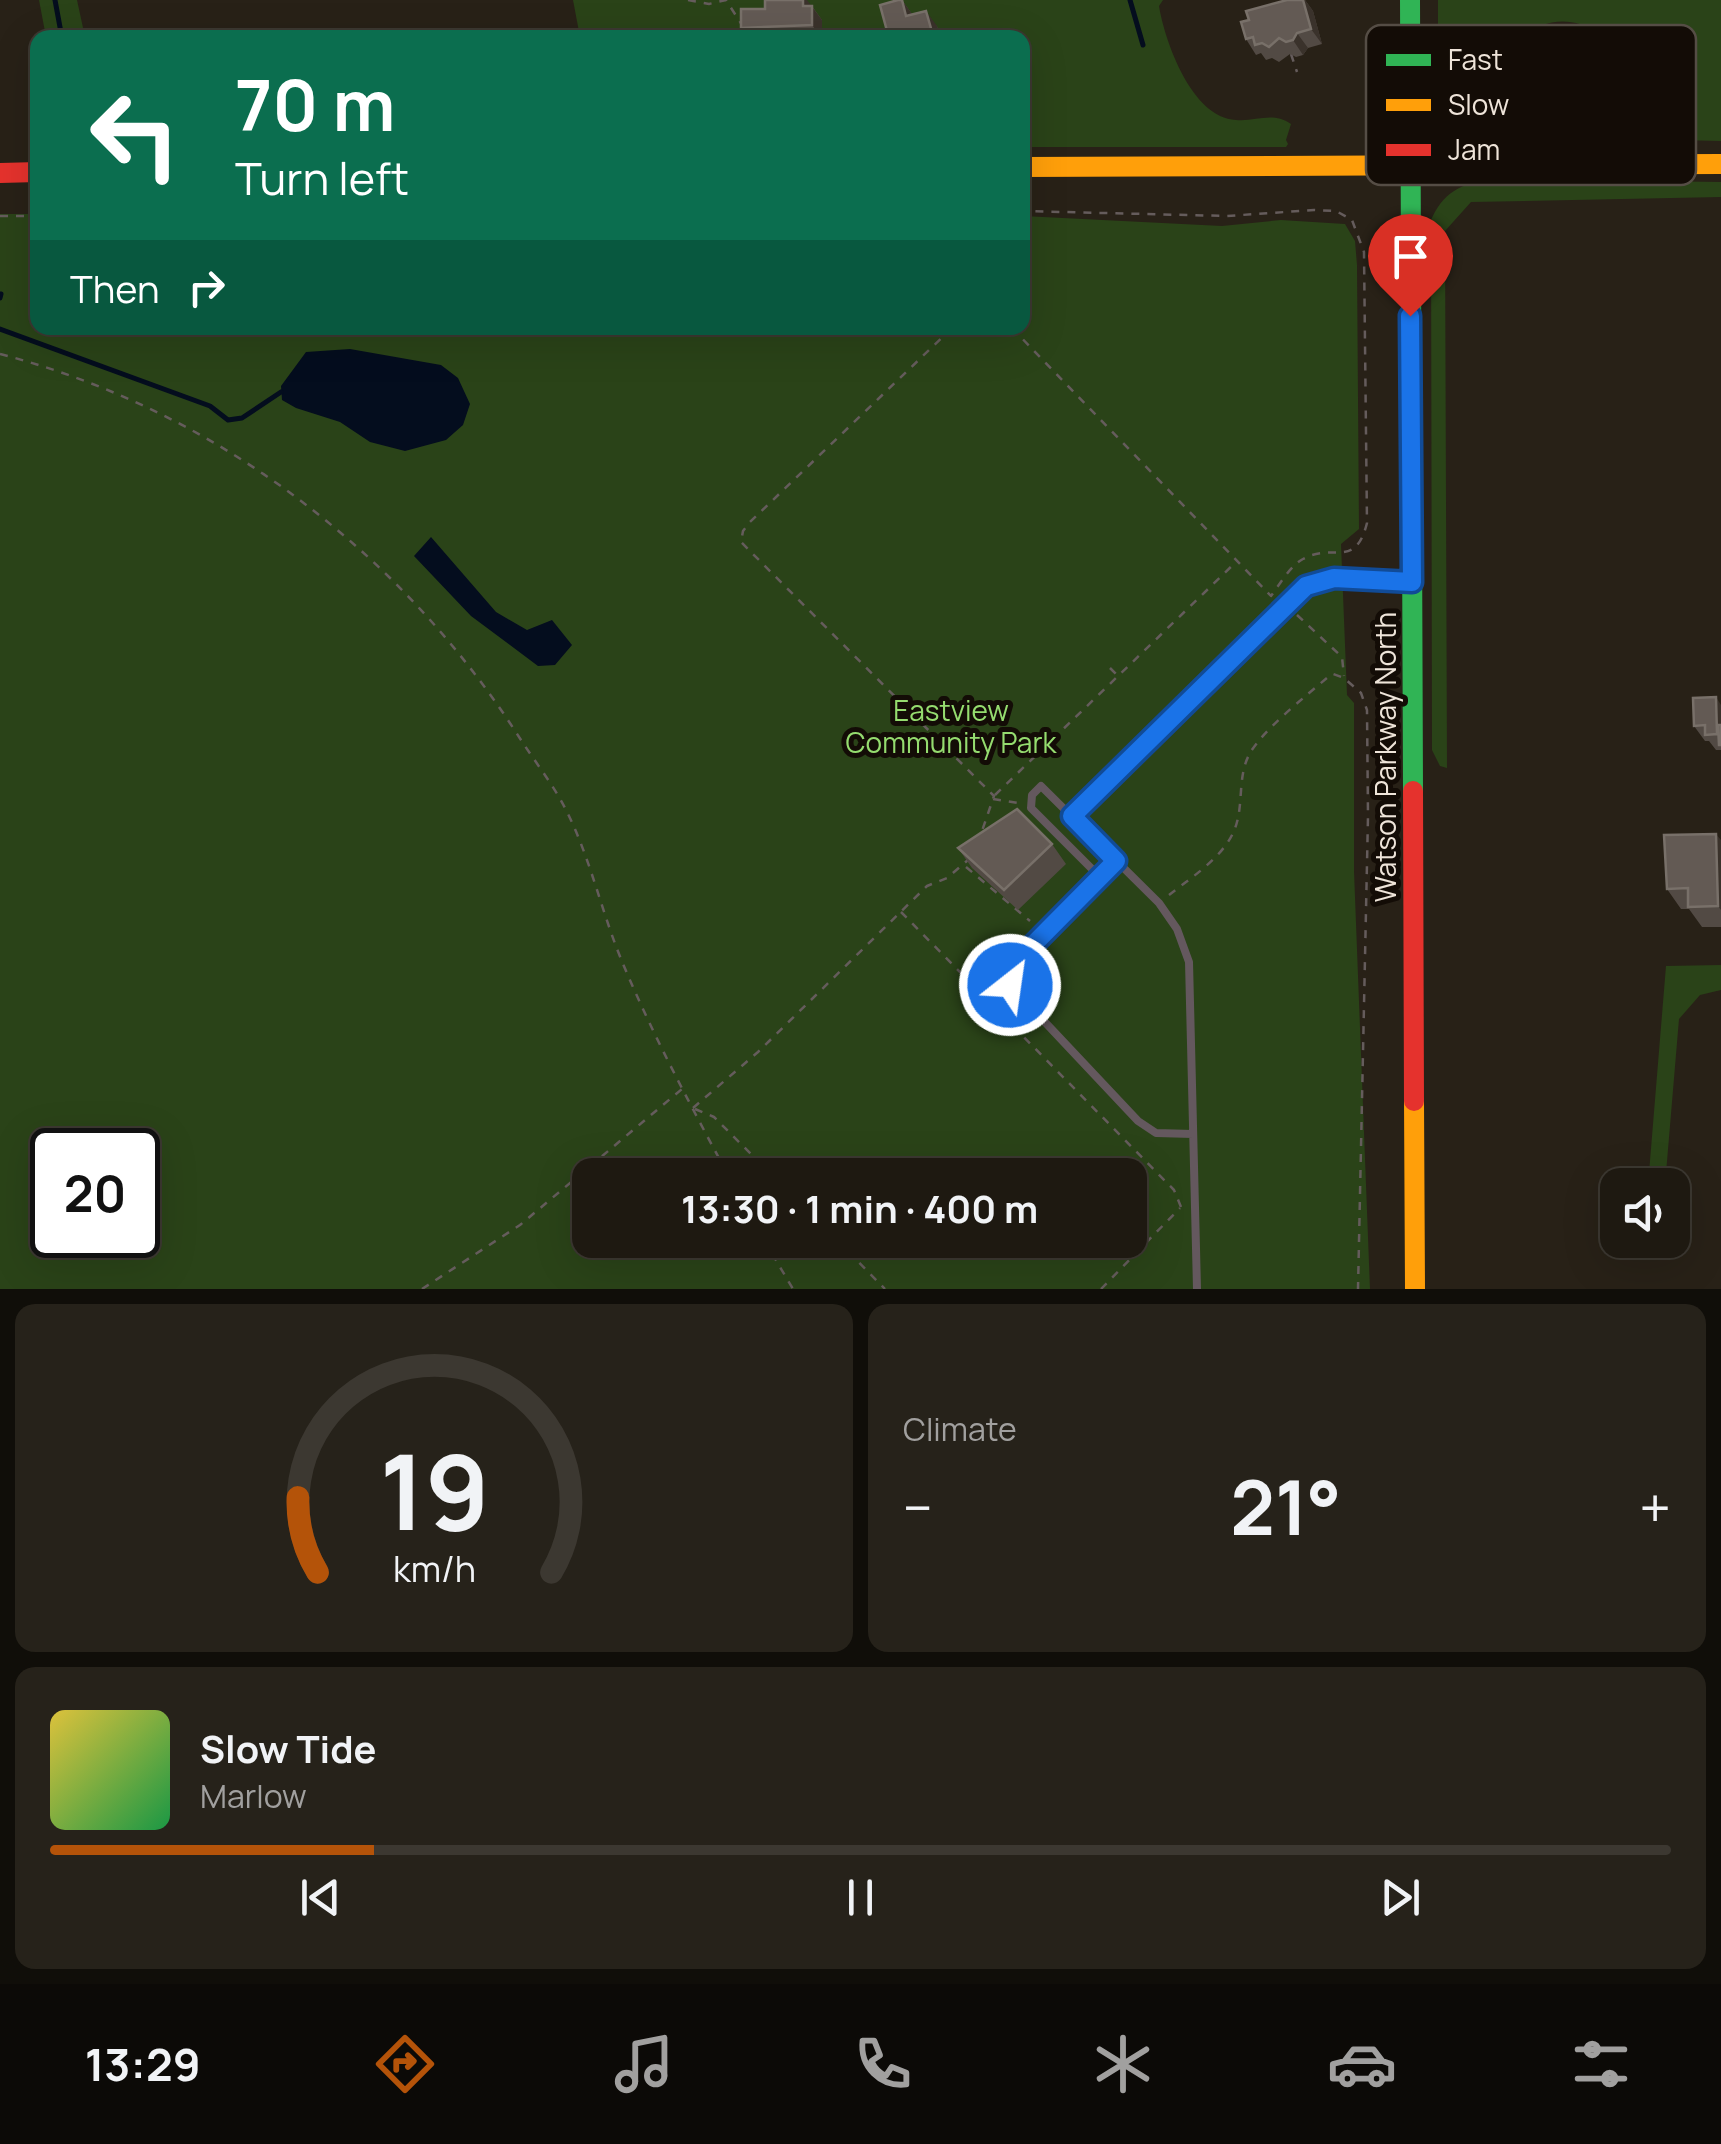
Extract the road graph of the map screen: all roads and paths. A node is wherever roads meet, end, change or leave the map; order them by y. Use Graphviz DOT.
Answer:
graph roads {
  1 [pos="688,0"];
  2 [pos="1410,0"];
  3 [pos="1410,25"];
  4 [pos="743,30"];
  5 [pos="1290,53"];
  6 [pos="1297,72"];
  7 [pos="1696,164"];
  8 [pos="1721,164"];
  9 [pos="1366,165"];
  10 [pos="1030,167"];
  11 [pos="30,172"];
  12 [pos="0,173"];
  13 [pos="1409,185"];
  14 [pos="1030,211"];
  15 [pos="0,216"];
  16 [pos="30,216"];
  17 [pos="945,335"];
  18 [pos="1019,335"];
  19 [pos="0,354"];
  20 [pos="1237,560"];
  21 [pos="1412,582"];
  22 [pos="1271,596"];
  23 [pos="1285,606"];
  24 [pos="1110,668"];
  25 [pos="1118,676"];
  26 [pos="1344,678"];
  27 [pos="994,797"];
  28 [pos="1030,805"];
  29 [pos="1072,816"];
  30 [pos="979,844"];
  31 [pos="970,858"];
  32 [pos="1116,861"];
  33 [pos="964,865"];
  34 [pos="1100,877"];
  35 [pos="1159,904"];
  36 [pos="901,912"];
  37 [pos="1030,921"];
  38 [pos="682,1088"];
  39 [pos="693,1109"];
  40 [pos="1193,1134"];
  41 [pos="719,1158"];
  42 [pos="755,1158"];
  43 [pos="1180,1207"];
  44 [pos="1195,1208"];
  45 [pos="775,1258"];
  46 [pos="855,1258"];
  47 [pos="422,1289"];
  48 [pos="793,1289"];
  49 [pos="885,1289"];
  50 [pos="1101,1289"];
  51 [pos="1197,1289"];
  52 [pos="1358,1289"];
  53 [pos="1415,1289"];
  1 -- 4 [label="path"];
  2 -- 3 [label="main road, Watson Parkway North"];
  5 -- 6 [label="path"];
  7 -- 8 [label="main road"];
  9 -- 10 [label="main road"];
  11 -- 12 [label="main road"];
  13 -- 21 [label="main road, Watson Parkway North"];
  14 -- 22 [label="path"];
  15 -- 16 [label="path"];
  17 -- 27 [label="path"];
  18 -- 20 [label="path"];
  19 -- 38 [label="path"];
  20 -- 22 [label="path"];
  20 -- 25 [label="path"];
  21 -- 23 [label="lane"];
  21 -- 53 [label="main road, Watson Parkway North"];
  22 -- 23 [label="path"];
  23 -- 26 [label="path"];
  23 -- 29 [label="lane"];
  24 -- 25 [label="path"];
  25 -- 27 [label="path"];
  26 -- 35 [label="path"];
  26 -- 52 [label="path"];
  27 -- 28 [label="path"];
  27 -- 30 [label="path"];
  28 -- 29 [label="lane"];
  28 -- 34 [label="lane"];
  29 -- 32 [label="lane"];
  31 -- 33 [label="path"];
  32 -- 34 [label="lane"];
  32 -- 35 [label="lane"];
  33 -- 36 [label="path"];
  33 -- 37 [label="path"];
  34 -- 40 [label="lane"];
  35 -- 40 [label="lane"];
  36 -- 39 [label="path"];
  36 -- 43 [label="path"];
  38 -- 39 [label="path"];
  38 -- 47 [label="path"];
  39 -- 41 [label="path"];
  39 -- 42 [label="path"];
  40 -- 44 [label="lane"];
  43 -- 44 [label="path"];
  43 -- 50 [label="path"];
  44 -- 51 [label="lane"];
  45 -- 48 [label="path"];
  46 -- 49 [label="path"];
}
